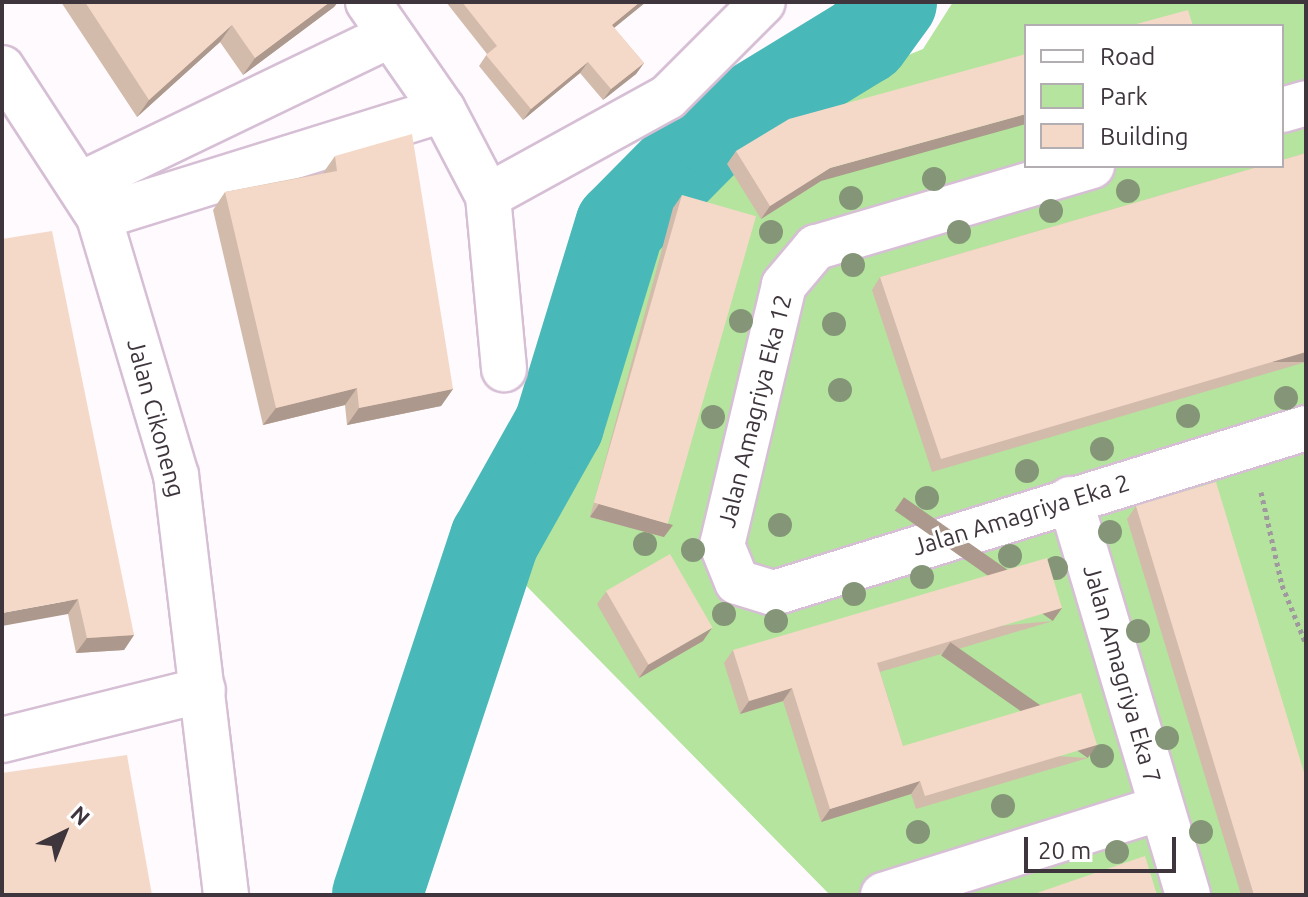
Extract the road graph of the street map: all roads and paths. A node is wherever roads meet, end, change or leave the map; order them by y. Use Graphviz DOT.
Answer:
graph roads {
  1 [pos="763,2"];
  2 [pos="379,18"];
  3 [pos="2,68"];
  4 [pos="1306,103"];
  5 [pos="1284,109"];
  6 [pos="443,110"];
  7 [pos="1085,168"];
  8 [pos="488,196"];
  9 [pos="90,200"];
  10 [pos="504,369"];
  11 [pos="1306,428"];
  12 [pos="1248,446"];
  13 [pos="1070,499"];
  14 [pos="737,582"];
  15 [pos="1306,644"];
  16 [pos="203,690"];
  17 [pos="2,740"];
  18 [pos="1161,808"];
  19 [pos="226,895"];
  20 [pos="883,895"];
  21 [pos="1188,895"];
  1 -- 8 [label="street"];
  2 -- 6 [label="street"];
  2 -- 9 [label="street"];
  3 -- 9 [label="street, Jalan Cikoneng"];
  4 -- 5 [label="street"];
  6 -- 8 [label="street"];
  6 -- 9 [label="street"];
  7 -- 14 [label="street, Jalan Amagriya Eka 12"];
  8 -- 10 [label="street"];
  9 -- 16 [label="street, Jalan Cikoneng"];
  11 -- 12 [label="street, Jalan Amagriya Eka 2"];
  12 -- 13 [label="street, Jalan Amagriya Eka 2"];
  12 -- 15 [label="path"];
  13 -- 14 [label="street, Jalan Amagriya Eka 2"];
  13 -- 18 [label="street, Jalan Amagriya Eka 7"];
  16 -- 17 [label="street"];
  16 -- 19 [label="street, Jalan Cikoneng"];
  18 -- 20 [label="street"];
  18 -- 21 [label="street, Jalan Amagriya Eka 7"];
}
